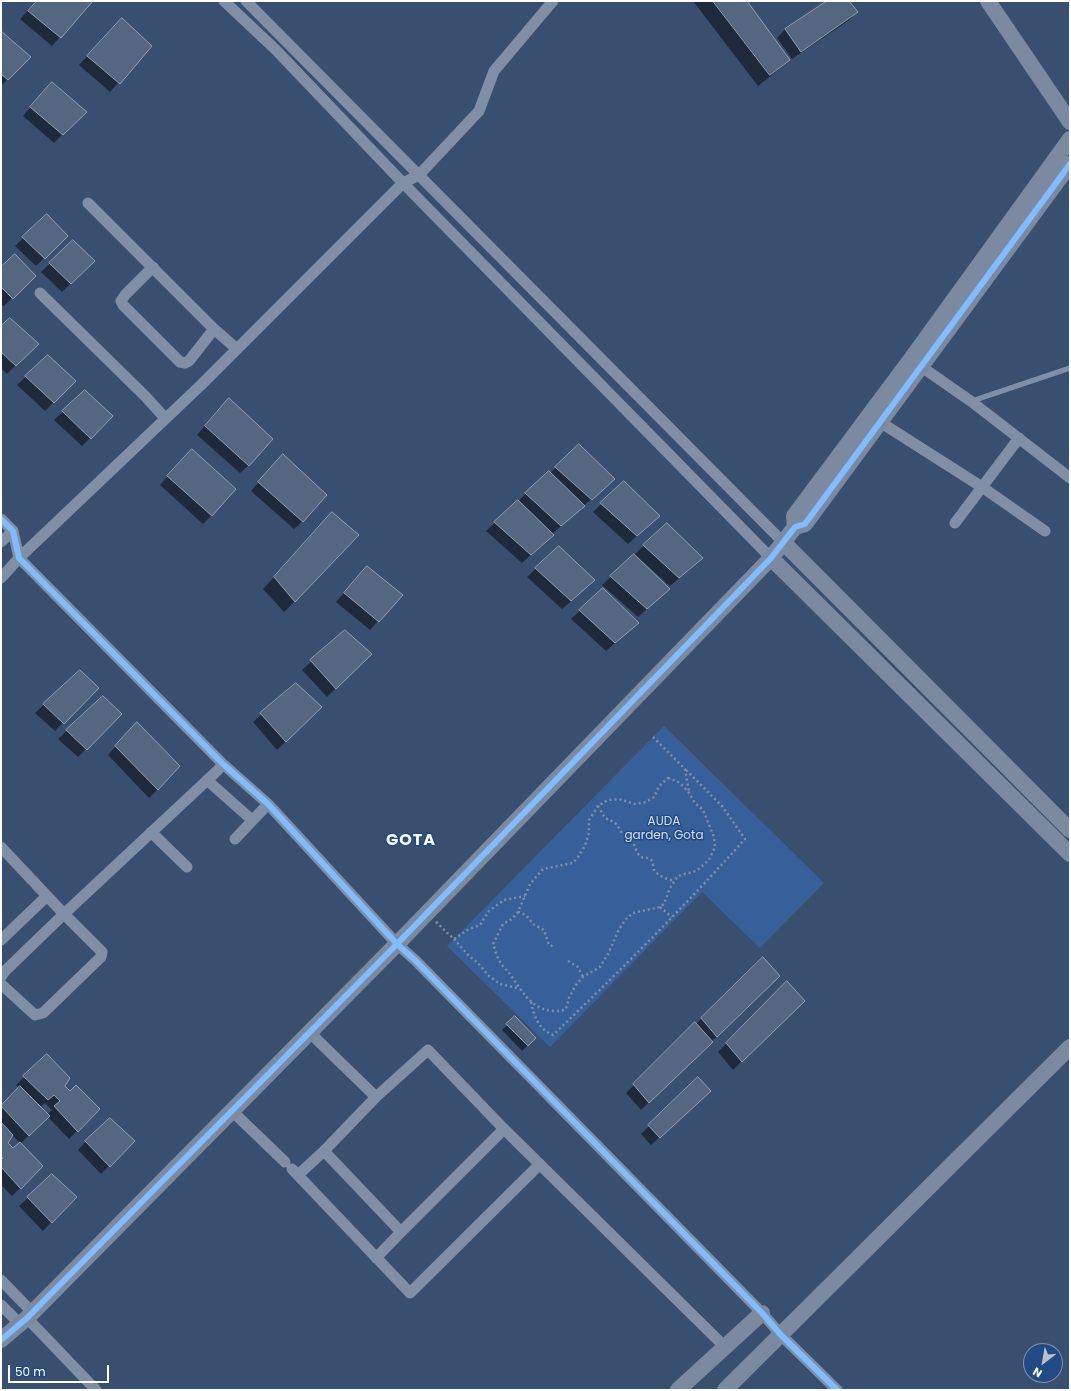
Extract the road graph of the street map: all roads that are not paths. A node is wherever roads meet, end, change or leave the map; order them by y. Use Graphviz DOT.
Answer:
graph roads {
  1 [pos="224,1"];
  2 [pos="246,1"];
  3 [pos="553,1"];
  4 [pos="988,1"];
  5 [pos="1070,122"];
  6 [pos="1070,139"];
  7 [pos="1070,164"];
  8 [pos="419,175"];
  9 [pos="403,183"];
  10 [pos="88,203"];
  11 [pos="152,267"];
  12 [pos="40,293"];
  13 [pos="214,329"];
  14 [pos="237,349"];
  15 [pos="916,363"];
  16 [pos="1070,368"];
  17 [pos="972,402"];
  18 [pos="165,418"];
  19 [pos="880,422"];
  20 [pos="1019,438"];
  21 [pos="1070,478"];
  22 [pos="982,487"];
  23 [pos="1,519"];
  24 [pos="955,523"];
  25 [pos="795,527"];
  26 [pos="12,531"];
  27 [pos="1045,531"];
  28 [pos="1,542"];
  29 [pos="783,542"];
  30 [pos="20,558"];
  31 [pos="771,558"];
  32 [pos="1,578"];
  33 [pos="223,764"];
  34 [pos="207,780"];
  35 [pos="268,804"];
  36 [pos="252,820"];
  37 [pos="1070,830"];
  38 [pos="151,832"];
  39 [pos="235,839"];
  40 [pos="3,852"];
  41 [pos="1070,854"];
  42 [pos="186,867"];
  43 [pos="47,896"];
  44 [pos="64,914"];
  45 [pos="1,940"];
  46 [pos="397,944"];
  47 [pos="1,977"];
  48 [pos="1,984"];
  49 [pos="309,1032"];
  50 [pos="1070,1047"];
  51 [pos="376,1097"];
  52 [pos="231,1110"];
  53 [pos="504,1129"];
  54 [pos="324,1151"];
  55 [pos="540,1164"];
  56 [pos="292,1169"];
  57 [pos="401,1232"];
  58 [pos="376,1258"];
  59 [pos="1,1280"];
  60 [pos="1,1305"];
  61 [pos="762,1313"];
  62 [pos="26,1318"];
  63 [pos="781,1335"];
  64 [pos="1,1340"];
  65 [pos="725,1347"];
  66 [pos="96,1390"];
  67 [pos="678,1390"];
  68 [pos="725,1390"];
  69 [pos="837,1390"];
  1 -- 9 [label="street"];
  2 -- 8 [label="street"];
  3 -- 8 [label="street"];
  4 -- 5 [label="street"];
  6 -- 15 [label="street"];
  7 -- 15 [label="street"];
  8 -- 9 [label="street"];
  8 -- 29 [label="street"];
  9 -- 14 [label="street"];
  9 -- 31 [label="street"];
  10 -- 11 [label="street"];
  11 -- 13 [label="street"];
  11 -- 13 [label="street"];
  12 -- 18 [label="street"];
  13 -- 14 [label="street"];
  14 -- 18 [label="street"];
  15 -- 17 [label="street"];
  15 -- 19 [label="street"];
  15 -- 25 [label="street"];
  16 -- 17 [label="lane"];
  17 -- 20 [label="street"];
  18 -- 30 [label="street"];
  19 -- 22 [label="street"];
  19 -- 25 [label="street"];
  20 -- 21 [label="street"];
  20 -- 22 [label="street"];
  22 -- 24 [label="street"];
  22 -- 27 [label="street"];
  23 -- 26 [label="street"];
  25 -- 29 [label="street"];
  26 -- 28 [label="street"];
  26 -- 30 [label="street"];
  29 -- 31 [label="street"];
  29 -- 37 [label="street"];
  30 -- 32 [label="street"];
  30 -- 33 [label="street"];
  31 -- 41 [label="street"];
  31 -- 46 [label="street"];
  33 -- 34 [label="street"];
  33 -- 35 [label="street"];
  34 -- 36 [label="street"];
  34 -- 38 [label="street"];
  35 -- 36 [label="street"];
  35 -- 46 [label="street"];
  36 -- 39 [label="street"];
  38 -- 42 [label="street"];
  38 -- 44 [label="street"];
  40 -- 43 [label="street"];
  43 -- 44 [label="street"];
  43 -- 45 [label="street"];
  44 -- 47 [label="street"];
  44 -- 48 [label="street"];
  46 -- 49 [label="street"];
  46 -- 61 [label="street"];
  49 -- 51 [label="street"];
  49 -- 52 [label="street"];
  50 -- 63 [label="street"];
  51 -- 53 [label="street"];
  51 -- 54 [label="street"];
  52 -- 56 [label="street"];
  52 -- 62 [label="street"];
  53 -- 55 [label="street"];
  53 -- 57 [label="street"];
  54 -- 56 [label="street"];
  54 -- 57 [label="street"];
  55 -- 58 [label="street"];
  55 -- 65 [label="street"];
  56 -- 58 [label="street"];
  57 -- 58 [label="street"];
  59 -- 62 [label="street"];
  60 -- 62 [label="street"];
  61 -- 63 [label="street"];
  61 -- 65 [label="street"];
  62 -- 64 [label="street"];
  62 -- 66 [label="street"];
  63 -- 68 [label="street"];
  63 -- 69 [label="street"];
  65 -- 67 [label="street"];
}
